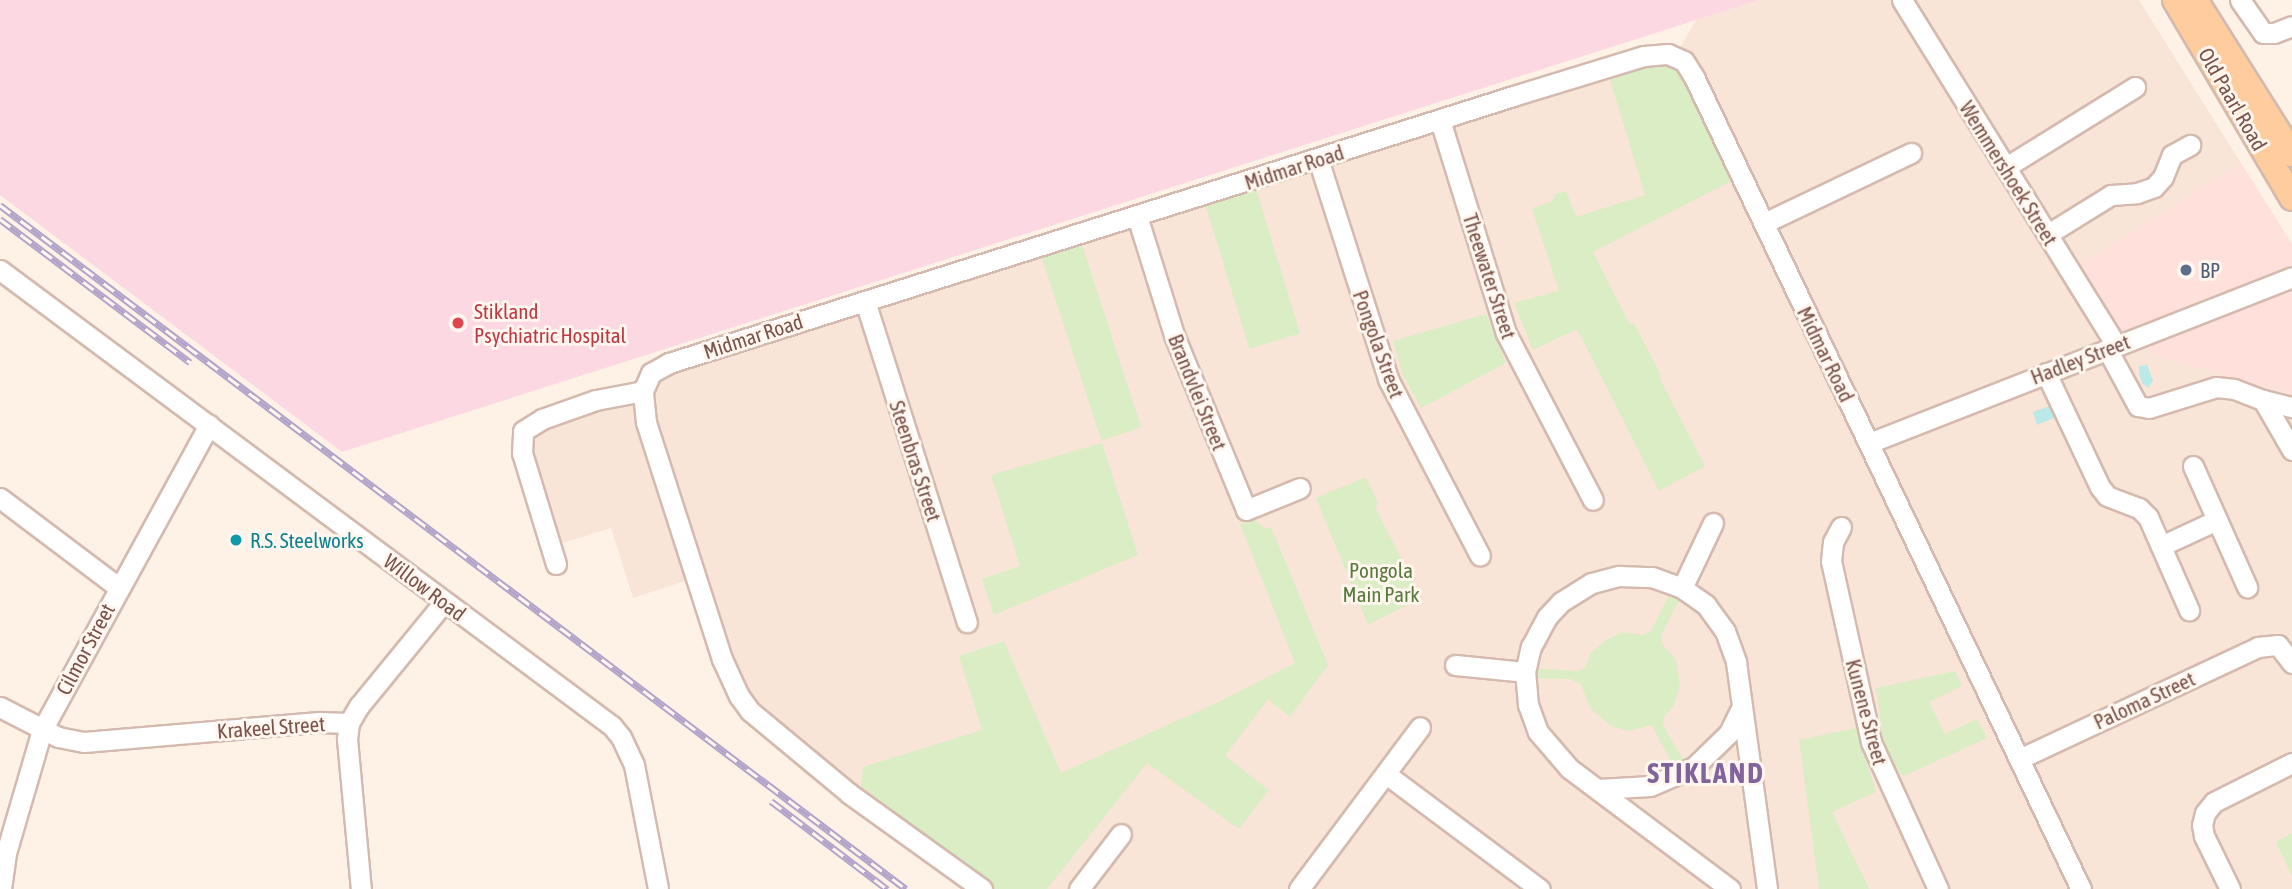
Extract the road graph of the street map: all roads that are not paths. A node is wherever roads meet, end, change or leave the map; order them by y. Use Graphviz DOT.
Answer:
graph roads {
  1 [pos="1902,0"];
  2 [pos="2175,0"];
  3 [pos="2195,0"];
  4 [pos="2240,0"];
  5 [pos="2292,26"];
  6 [pos="2135,87"];
  7 [pos="1440,120"];
  8 [pos="2190,145"];
  9 [pos="1910,153"];
  10 [pos="2292,154"];
  11 [pos="1318,159"];
  12 [pos="2006,167"];
  13 [pos="2292,198"];
  14 [pos="1138,216"];
  15 [pos="1764,223"];
  16 [pos="2048,234"];
  17 [pos="0,270"];
  18 [pos="2292,276"];
  19 [pos="865,301"];
  20 [pos="2111,347"];
  21 [pos="2046,373"];
  22 [pos="643,391"];
  23 [pos="2263,400"];
  24 [pos="2292,407"];
  25 [pos="209,425"];
  26 [pos="1869,443"];
  27 [pos="2292,450"];
  28 [pos="2193,466"];
  29 [pos="1300,488"];
  30 [pos="0,498"];
  31 [pos="1593,500"];
  32 [pos="2217,520"];
  33 [pos="1713,523"];
  34 [pos="1841,527"];
  35 [pos="2161,546"];
  36 [pos="1480,556"];
  37 [pos="556,564"];
  38 [pos="118,587"];
  39 [pos="2248,587"];
  40 [pos="1682,588"];
  41 [pos="444,602"];
  42 [pos="2189,610"];
  43 [pos="967,622"];
  44 [pos="2292,663"];
  45 [pos="1455,664"];
  46 [pos="1525,672"];
  47 [pos="0,708"];
  48 [pos="1740,710"];
  49 [pos="349,723"];
  50 [pos="1420,727"];
  51 [pos="42,730"];
  52 [pos="2019,759"];
  53 [pos="2292,762"];
  54 [pos="1385,774"];
  55 [pos="1597,789"];
  56 [pos="1121,834"];
  57 [pos="1,889"];
  58 [pos="361,889"];
  59 [pos="658,889"];
  60 [pos="982,889"];
  61 [pos="1079,889"];
  62 [pos="1299,889"];
  63 [pos="1540,889"];
  64 [pos="1730,889"];
  65 [pos="1767,889"];
  66 [pos="1938,889"];
  67 [pos="2081,889"];
  68 [pos="2230,889"];
  1 -- 12 [label="street, Wemmershoek Street"];
  2 -- 13 [label="main road, Old Paarl Road"];
  3 -- 10 [label="main road, Old Paarl Road"];
  4 -- 5 [label="street"];
  6 -- 12 [label="street"];
  7 -- 11 [label="street, Midmar Road"];
  7 -- 15 [label="street, Midmar Road"];
  7 -- 31 [label="street, Theewater Street"];
  8 -- 16 [label="street"];
  9 -- 15 [label="street"];
  11 -- 14 [label="street, Midmar Road"];
  11 -- 36 [label="street, Pongola Street"];
  12 -- 16 [label="street, Wemmershoek Street"];
  14 -- 19 [label="street, Midmar Road"];
  14 -- 29 [label="street, Brandvlei Street"];
  15 -- 26 [label="street, Midmar Road"];
  16 -- 20 [label="street, Wemmershoek Street"];
  17 -- 25 [label="street, Willow Road"];
  18 -- 20 [label="street, Hadley Street"];
  19 -- 22 [label="street, Midmar Road"];
  19 -- 43 [label="street, Steenbras Street"];
  20 -- 21 [label="street, Hadley Street"];
  20 -- 23 [label="street, Wemmershoek Street"];
  21 -- 26 [label="street, Hadley Street"];
  21 -- 35 [label="street"];
  22 -- 37 [label="street"];
  22 -- 60 [label="street"];
  23 -- 24 [label="street"];
  23 -- 27 [label="street"];
  25 -- 38 [label="street, Cilmor Street"];
  25 -- 41 [label="street, Willow Road"];
  26 -- 52 [label="street, Midmar Road"];
  28 -- 32 [label="street"];
  30 -- 38 [label="street"];
  32 -- 35 [label="street"];
  32 -- 39 [label="street"];
  33 -- 40 [label="street"];
  34 -- 66 [label="street, Kunene Street"];
  35 -- 42 [label="street"];
  38 -- 51 [label="street, Cilmor Street"];
  40 -- 46 [label="street"];
  40 -- 48 [label="street"];
  41 -- 49 [label="street, Krakeel Street"];
  41 -- 59 [label="street, Willow Road"];
  44 -- 52 [label="street, Paloma Street"];
  45 -- 46 [label="street"];
  46 -- 55 [label="street"];
  47 -- 51 [label="street, Krakeel Street"];
  48 -- 55 [label="street"];
  48 -- 65 [label="street"];
  49 -- 51 [label="street, Krakeel Street"];
  49 -- 58 [label="street"];
  50 -- 54 [label="street"];
  51 -- 57 [label="street, Cilmor Street"];
  52 -- 67 [label="street, Midmar Road"];
  53 -- 68 [label="street"];
  54 -- 62 [label="street"];
  54 -- 63 [label="street"];
  55 -- 64 [label="street"];
  56 -- 61 [label="street"];
}
